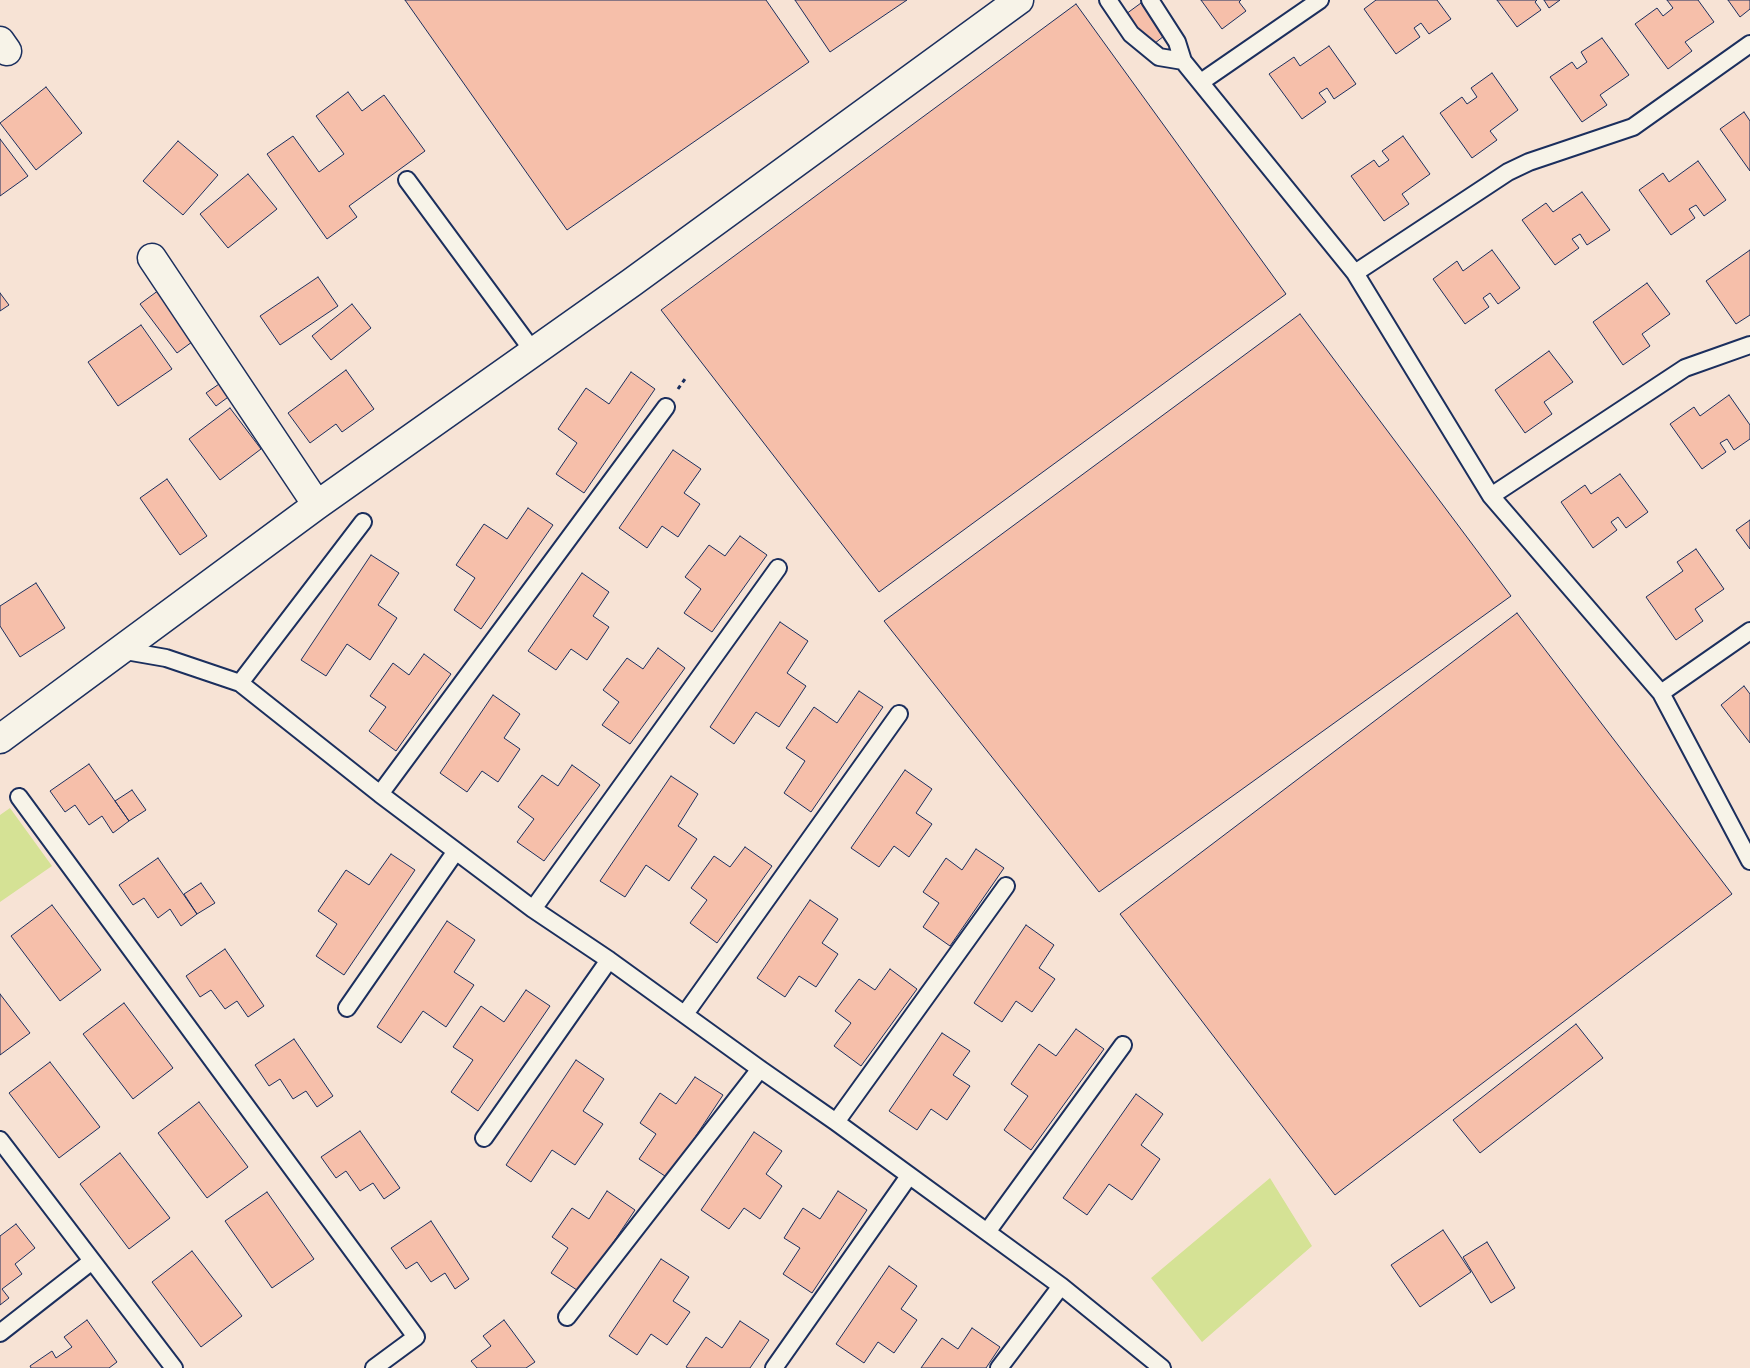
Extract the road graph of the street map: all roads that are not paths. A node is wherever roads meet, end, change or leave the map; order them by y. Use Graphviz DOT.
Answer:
graph roads {
  1 [pos="1019,0"];
  2 [pos="1108,0"];
  3 [pos="1150,0"];
  4 [pos="1320,0"];
  5 [pos="1750,44"];
  6 [pos="1183,61"];
  7 [pos="1201,82"];
  8 [pos="407,180"];
  9 [pos="152,258"];
  10 [pos="1355,274"];
  11 [pos="1750,345"];
  12 [pos="533,351"];
  13 [pos="666,406"];
  14 [pos="1491,496"];
  15 [pos="317,504"];
  16 [pos="363,522"];
  17 [pos="778,568"];
  18 [pos="1750,631"];
  19 [pos="120,650"];
  20 [pos="240,683"];
  21 [pos="1662,693"];
  22 [pos="899,714"];
  23 [pos="0,739"];
  24 [pos="380,794"];
  25 [pos="19,797"];
  26 [pos="456,851"];
  27 [pos="1750,861"];
  28 [pos="1006,886"];
  29 [pos="533,909"];
  30 [pos="609,960"];
  31 [pos="347,1008"];
  32 [pos="685,1014"];
  33 [pos="1122,1045"];
  34 [pos="760,1069"];
  35 [pos="836,1122"];
  36 [pos="484,1138"];
  37 [pos="0,1140"];
  38 [pos="909,1176"];
  39 [pos="987,1232"];
  40 [pos="92,1261"];
  41 [pos="1061,1286"];
  42 [pos="567,1317"];
  43 [pos="0,1333"];
  44 [pos="174,1368"];
  45 [pos="374,1368"];
  46 [pos="774,1368"];
  47 [pos="1000,1368"];
  48 [pos="1162,1368"];
  1 -- 12 [label="street"];
  2 -- 6 [label="lane"];
  3 -- 6 [label="lane"];
  4 -- 7 [label="lane"];
  5 -- 10 [label="lane"];
  6 -- 7 [label="lane"];
  7 -- 10 [label="lane"];
  8 -- 12 [label="lane"];
  9 -- 15 [label="street"];
  10 -- 14 [label="lane"];
  11 -- 14 [label="lane"];
  12 -- 15 [label="street"];
  13 -- 24 [label="lane"];
  14 -- 21 [label="lane"];
  15 -- 19 [label="street"];
  16 -- 20 [label="lane"];
  17 -- 29 [label="lane"];
  18 -- 21 [label="lane"];
  19 -- 20 [label="lane"];
  19 -- 23 [label="street"];
  20 -- 24 [label="lane"];
  21 -- 27 [label="lane"];
  22 -- 32 [label="lane"];
  24 -- 26 [label="lane"];
  25 -- 45 [label="lane"];
  26 -- 29 [label="lane"];
  26 -- 31 [label="lane"];
  28 -- 35 [label="lane"];
  29 -- 30 [label="lane"];
  30 -- 32 [label="lane"];
  30 -- 36 [label="lane"];
  32 -- 34 [label="lane"];
  33 -- 39 [label="lane"];
  34 -- 35 [label="lane"];
  34 -- 42 [label="lane"];
  35 -- 38 [label="lane"];
  37 -- 40 [label="lane"];
  38 -- 39 [label="lane"];
  38 -- 46 [label="lane"];
  39 -- 41 [label="lane"];
  40 -- 43 [label="lane"];
  40 -- 44 [label="lane"];
  41 -- 47 [label="lane"];
  41 -- 48 [label="lane"];
}
